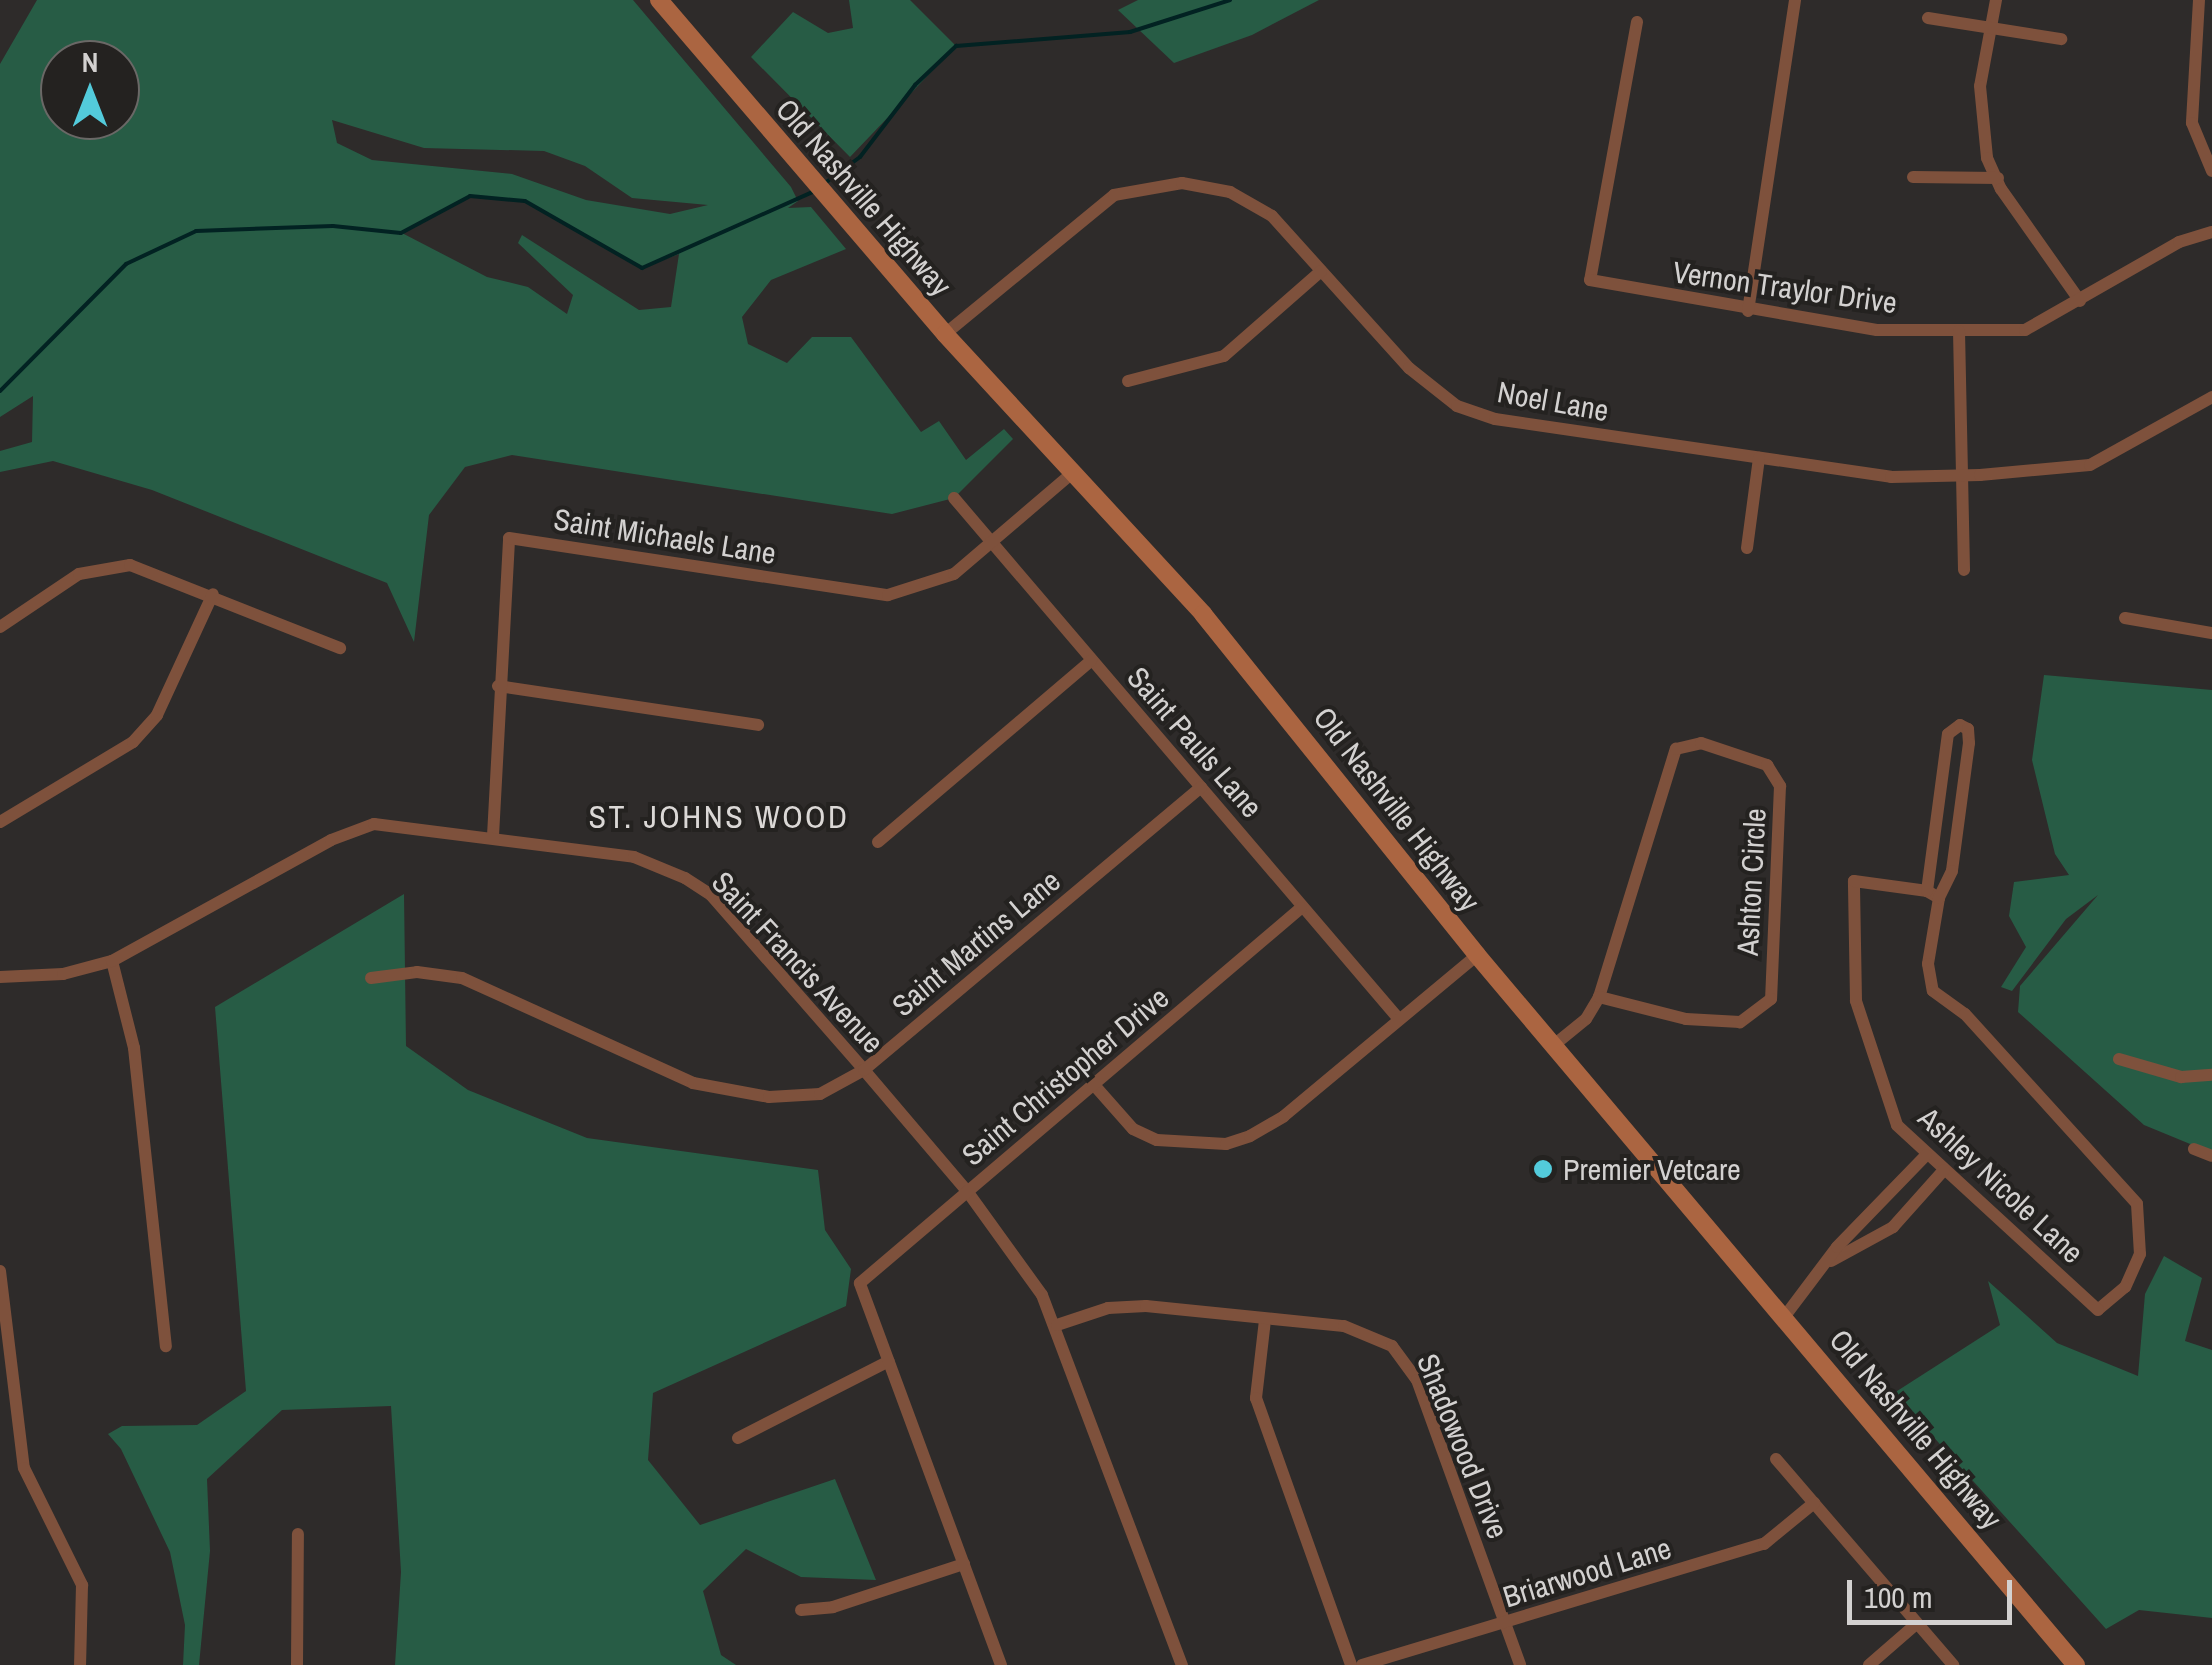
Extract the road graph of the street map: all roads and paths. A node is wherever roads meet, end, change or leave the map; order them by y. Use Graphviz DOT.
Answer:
graph roads {
  1 [pos="659,0"];
  2 [pos="1795,0"];
  3 [pos="1996,0"];
  4 [pos="2199,0"];
  5 [pos="1928,18"];
  6 [pos="1637,22"];
  7 [pos="1991,26"];
  8 [pos="2062,39"];
  9 [pos="2212,170"];
  10 [pos="1914,178"];
  11 [pos="1998,178"];
  12 [pos="2212,232"];
  13 [pos="1320,271"];
  14 [pos="2080,301"];
  15 [pos="1748,311"];
  16 [pos="1959,331"];
  17 [pos="945,334"];
  18 [pos="1128,381"];
  19 [pos="2212,397"];
  20 [pos="1760,458"];
  21 [pos="1071,474"];
  22 [pos="1963,476"];
  23 [pos="954,498"];
  24 [pos="992,542"];
  25 [pos="1747,548"];
  26 [pos="1964,570"];
  27 [pos="213,594"];
  28 [pos="2125,618"];
  29 [pos="0,627"];
  30 [pos="2212,633"];
  31 [pos="340,648"];
  32 [pos="1091,661"];
  33 [pos="498,686"];
  34 [pos="758,724"];
  35 [pos="1200,787"];
  36 [pos="0,822"];
  37 [pos="493,836"];
  38 [pos="878,842"];
  39 [pos="1934,894"];
  40 [pos="1301,908"];
  41 [pos="1477,955"];
  42 [pos="112,960"];
  43 [pos="0,977"];
  44 [pos="371,978"];
  45 [pos="1599,997"];
  46 [pos="1398,1018"];
  47 [pos="1554,1045"];
  48 [pos="2119,1059"];
  49 [pos="864,1070"];
  50 [pos="2212,1075"];
  51 [pos="1095,1086"];
  52 [pos="2194,1148"];
  53 [pos="1926,1154"];
  54 [pos="2212,1156"];
  55 [pos="1944,1170"];
  56 [pos="967,1191"];
  57 [pos="1878,1204"];
  58 [pos="1898,1222"];
  59 [pos="1828,1262"];
  60 [pos="0,1271"];
  61 [pos="1785,1316"];
  62 [pos="1265,1320"];
  63 [pos="1057,1325"];
  64 [pos="166,1346"];
  65 [pos="889,1361"];
  66 [pos="738,1438"];
  67 [pos="1776,1460"];
  68 [pos="1814,1503"];
  69 [pos="298,1534"];
  70 [pos="964,1564"];
  71 [pos="801,1610"];
  72 [pos="1505,1624"];
  73 [pos="1915,1625"];
  74 [pos="2065,1661"];
  75 [pos="80,1665"];
  76 [pos="297,1665"];
  77 [pos="1001,1665"];
  78 [pos="1182,1665"];
  79 [pos="1352,1665"];
  80 [pos="1362,1665"];
  81 [pos="1520,1665"];
  82 [pos="1869,1665"];
  83 [pos="1953,1665"];
  1 -- 17 [label="main road, Old Nashville Highway"];
  2 -- 15 [label="street"];
  3 -- 7 [label="street"];
  4 -- 9 [label="street"];
  5 -- 7 [label="street"];
  6 -- 15 [label="street, Vernon Traylor Drive"];
  7 -- 8 [label="street"];
  7 -- 11 [label="street"];
  10 -- 11 [label="street"];
  11 -- 14 [label="street"];
  12 -- 14 [label="street, Vernon Traylor Drive"];
  13 -- 17 [label="street, Noel Lane"];
  13 -- 18 [label="street"];
  13 -- 20 [label="street, Noel Lane"];
  14 -- 16 [label="street, Vernon Traylor Drive"];
  15 -- 16 [label="street, Vernon Traylor Drive"];
  16 -- 22 [label="street"];
  17 -- 21 [label="main road, Old Nashville Highway"];
  19 -- 22 [label="street, Noel Lane"];
  20 -- 22 [label="street, Noel Lane"];
  20 -- 25 [label="street"];
  21 -- 24 [label="street, Saint Michaels Lane"];
  21 -- 41 [label="main road, Old Nashville Highway"];
  22 -- 26 [label="street"];
  23 -- 24 [label="street, Saint Pauls Lane"];
  24 -- 32 [label="street, Saint Pauls Lane"];
  24 -- 33 [label="street, Saint Michaels Lane"];
  27 -- 29 [label="street"];
  27 -- 31 [label="street"];
  27 -- 36 [label="street"];
  28 -- 30 [label="street"];
  32 -- 35 [label="street, Saint Pauls Lane"];
  32 -- 38 [label="street"];
  33 -- 34 [label="street"];
  33 -- 37 [label="street, Saint Michaels Lane"];
  35 -- 40 [label="street, Saint Pauls Lane"];
  35 -- 49 [label="street, Saint Martins Lane"];
  37 -- 42 [label="street, Saint Francis Avenue"];
  37 -- 49 [label="street, Saint Francis Avenue"];
  39 -- 39 [label="street"];
  39 -- 53 [label="street, Ashley Nicole Lane"];
  39 -- 55 [label="street, Ashley Nicole Lane"];
  40 -- 46 [label="street, Saint Pauls Lane"];
  40 -- 51 [label="street, Saint Christopher Drive"];
  41 -- 46 [label="street"];
  41 -- 47 [label="main road, Old Nashville Highway"];
  42 -- 43 [label="street, Saint Francis Avenue"];
  42 -- 64 [label="street"];
  44 -- 49 [label="street, Saint Martins Lane"];
  45 -- 45 [label="street, Ashton Circle"];
  45 -- 47 [label="street, Ashton Circle"];
  46 -- 51 [label="street"];
  47 -- 61 [label="main road, Old Nashville Highway"];
  48 -- 50 [label="street"];
  49 -- 56 [label="street, Saint Francis Avenue"];
  51 -- 56 [label="street, Saint Christopher Drive"];
  52 -- 54 [label="street"];
  53 -- 55 [label="street, Ashley Nicole Lane"];
  53 -- 57 [label="street"];
  55 -- 58 [label="street"];
  56 -- 63 [label="street, Saint Francis Avenue"];
  56 -- 65 [label="street, Saint Christopher Drive"];
  57 -- 58 [label="street"];
  57 -- 59 [label="street"];
  58 -- 59 [label="street"];
  59 -- 61 [label="street"];
  60 -- 75 [label="street"];
  61 -- 74 [label="main road, Old Nashville Highway"];
  62 -- 63 [label="street, Shadowood Drive"];
  62 -- 72 [label="street, Shadowood Drive"];
  62 -- 79 [label="street"];
  63 -- 78 [label="street, Saint Francis Avenue"];
  65 -- 66 [label="street"];
  65 -- 70 [label="street"];
  67 -- 68 [label="street"];
  68 -- 72 [label="street, Briarwood Lane"];
  68 -- 73 [label="street"];
  69 -- 76 [label="street"];
  70 -- 71 [label="street"];
  70 -- 77 [label="street"];
  72 -- 80 [label="street, Briarwood Lane"];
  72 -- 81 [label="street, Shadowood Drive"];
  73 -- 82 [label="street"];
  73 -- 83 [label="street"];
}
